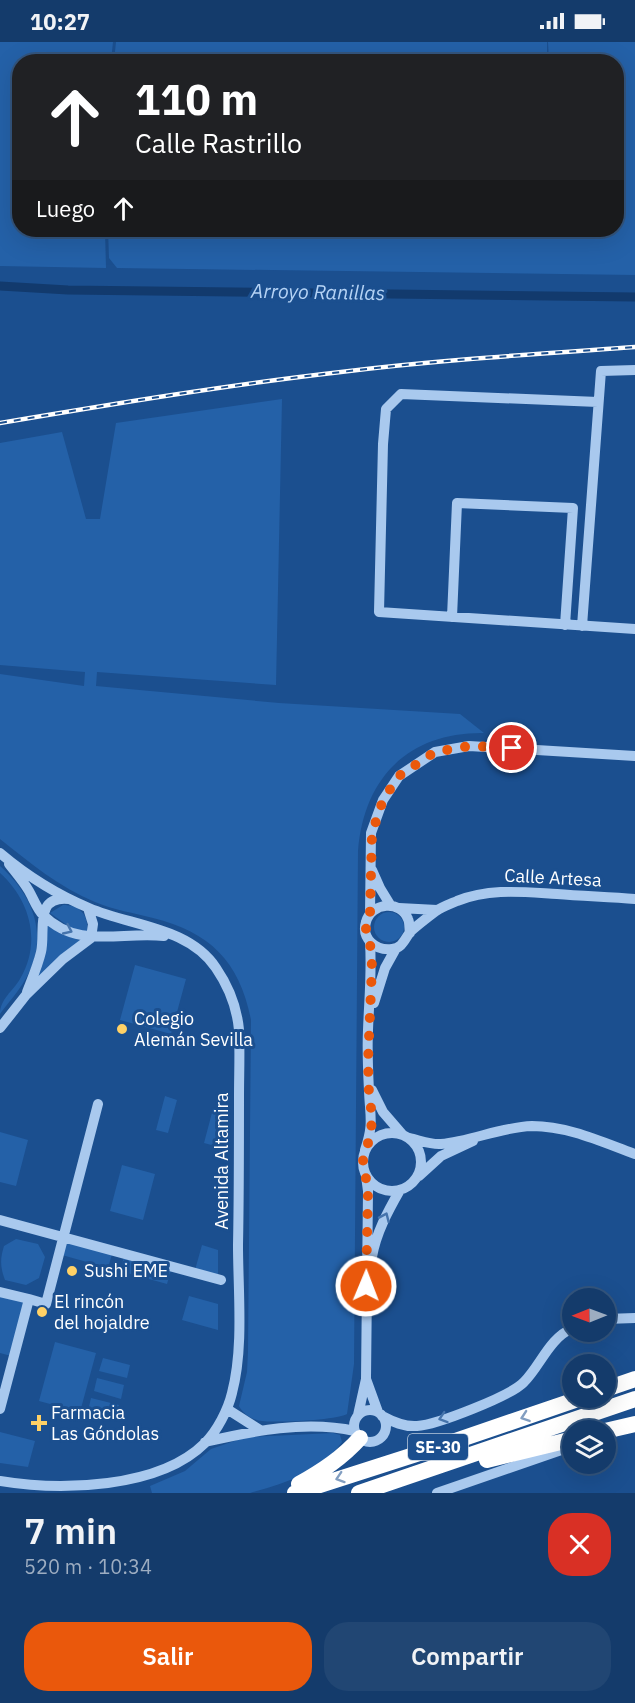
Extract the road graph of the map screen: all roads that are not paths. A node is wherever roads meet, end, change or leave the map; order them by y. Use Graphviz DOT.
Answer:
graph roads {
  1 [pos="635,370"];
  2 [pos="598,402"];
  3 [pos="452,617"];
  4 [pos="565,625"];
  5 [pos="582,626"];
  6 [pos="635,629"];
  7 [pos="635,756"];
  8 [pos="2,854"];
  9 [pos="370,867"];
  10 [pos="635,899"];
  11 [pos="72,900"];
  12 [pos="395,907"];
  13 [pos="88,908"];
  14 [pos="437,910"];
  15 [pos="370,913"];
  16 [pos="42,914"];
  17 [pos="410,933"];
  18 [pos="176,937"];
  19 [pos="92,938"];
  20 [pos="370,943"];
  21 [pos="394,950"];
  22 [pos="26,995"];
  23 [pos="0,1028"];
  24 [pos="368,1030"];
  25 [pos="368,1078"];
  26 [pos="98,1104"];
  27 [pos="493,1132"];
  28 [pos="406,1136"];
  29 [pos="365,1150"];
  30 [pos="635,1154"];
  31 [pos="366,1176"];
  32 [pos="415,1180"];
  33 [pos="400,1190"];
  34 [pos="0,1220"];
  35 [pos="63,1237"];
  36 [pos="221,1280"];
  37 [pos="366,1286"];
  38 [pos="0,1292"];
  39 [pos="29,1299"];
  40 [pos="635,1318"];
  41 [pos="616,1319"];
  42 [pos="562,1335"];
  43 [pos="366,1379"];
  44 [pos="635,1379"];
  45 [pos="616,1386"];
  46 [pos="635,1399"];
  47 [pos="562,1404"];
  48 [pos="0,1409"];
  49 [pos="230,1411"];
  50 [pos="380,1414"];
  51 [pos="357,1417"];
  52 [pos="635,1424"];
  53 [pos="336,1427"];
  54 [pos="260,1430"];
  55 [pos="616,1430"];
  56 [pos="358,1435"];
  57 [pos="230,1437"];
  58 [pos="205,1442"];
  59 [pos="562,1442"];
  60 [pos="562,1450"];
  61 [pos="0,1481"];
  62 [pos="387,1484"];
  63 [pos="287,1493"];
  64 [pos="295,1493"];
  65 [pos="359,1493"];
  66 [pos="436,1493"];
  1 -- 2 [label="street"];
  2 -- 3 [label="street"];
  2 -- 5 [label="street"];
  3 -- 4 [label="street"];
  3 -- 4 [label="street"];
  4 -- 5 [label="street"];
  5 -- 6 [label="street"];
  7 -- 9 [label="street"];
  8 -- 11 [label="street, Avenida Altamira"];
  8 -- 16 [label="street, Avenida Altamira"];
  9 -- 12 [label="street"];
  9 -- 15 [label="street"];
  10 -- 14 [label="street, Calle Artesa"];
  11 -- 13 [label="street, Avenida Altamira"];
  11 -- 16 [label="street"];
  12 -- 14 [label="street, Calle Artesa"];
  12 -- 15 [label="street"];
  12 -- 17 [label="street"];
  13 -- 18 [label="street, Avenida Altamira"];
  13 -- 19 [label="street"];
  14 -- 17 [label="street, Calle Artesa"];
  15 -- 20 [label="street"];
  16 -- 19 [label="street, Avenida Altamira, one-way"];
  16 -- 22 [label="street"];
  17 -- 21 [label="street"];
  18 -- 19 [label="street, Avenida Altamira"];
  18 -- 49 [label="street, Avenida Altamira"];
  19 -- 22 [label="street"];
  20 -- 21 [label="street"];
  20 -- 24 [label="street"];
  21 -- 24 [label="street"];
  22 -- 23 [label="street"];
  24 -- 25 [label="street"];
  25 -- 28 [label="street"];
  25 -- 29 [label="street"];
  26 -- 35 [label="street"];
  27 -- 28 [label="street"];
  27 -- 30 [label="street"];
  27 -- 32 [label="street"];
  28 -- 29 [label="street"];
  28 -- 32 [label="street"];
  29 -- 31 [label="street"];
  31 -- 33 [label="street"];
  31 -- 37 [label="street"];
  32 -- 33 [label="street"];
  37 -- 33 [label="street, one-way"];
  34 -- 35 [label="street"];
  35 -- 36 [label="street"];
  35 -- 39 [label="street"];
  37 -- 43 [label="street"];
  38 -- 39 [label="street"];
  39 -- 48 [label="street"];
  40 -- 41 [label="street"];
  42 -- 50 [label="street, one-way"];
  43 -- 50 [label="street"];
  43 -- 51 [label="street"];
  44 -- 45 [label="highway"];
  46 -- 62 [label="highway, SE-30"];
  47 -- 64 [label="highway, SE-30, one-way"];
  49 -- 54 [label="street"];
  49 -- 57 [label="street"];
  49 -- 58 [label="street"];
  50 -- 51 [label="street"];
  50 -- 56 [label="street"];
  51 -- 53 [label="street"];
  51 -- 56 [label="street"];
  52 -- 55 [label="highway"];
  53 -- 54 [label="street"];
  53 -- 56 [label="street"];
  54 -- 57 [label="street"];
  56 -- 63 [label="highway"];
  57 -- 58 [label="street"];
  58 -- 61 [label="street"];
  59 -- 62 [label="highway"];
  60 -- 66 [label="street"];
  62 -- 65 [label="highway, SE-30"];
}
